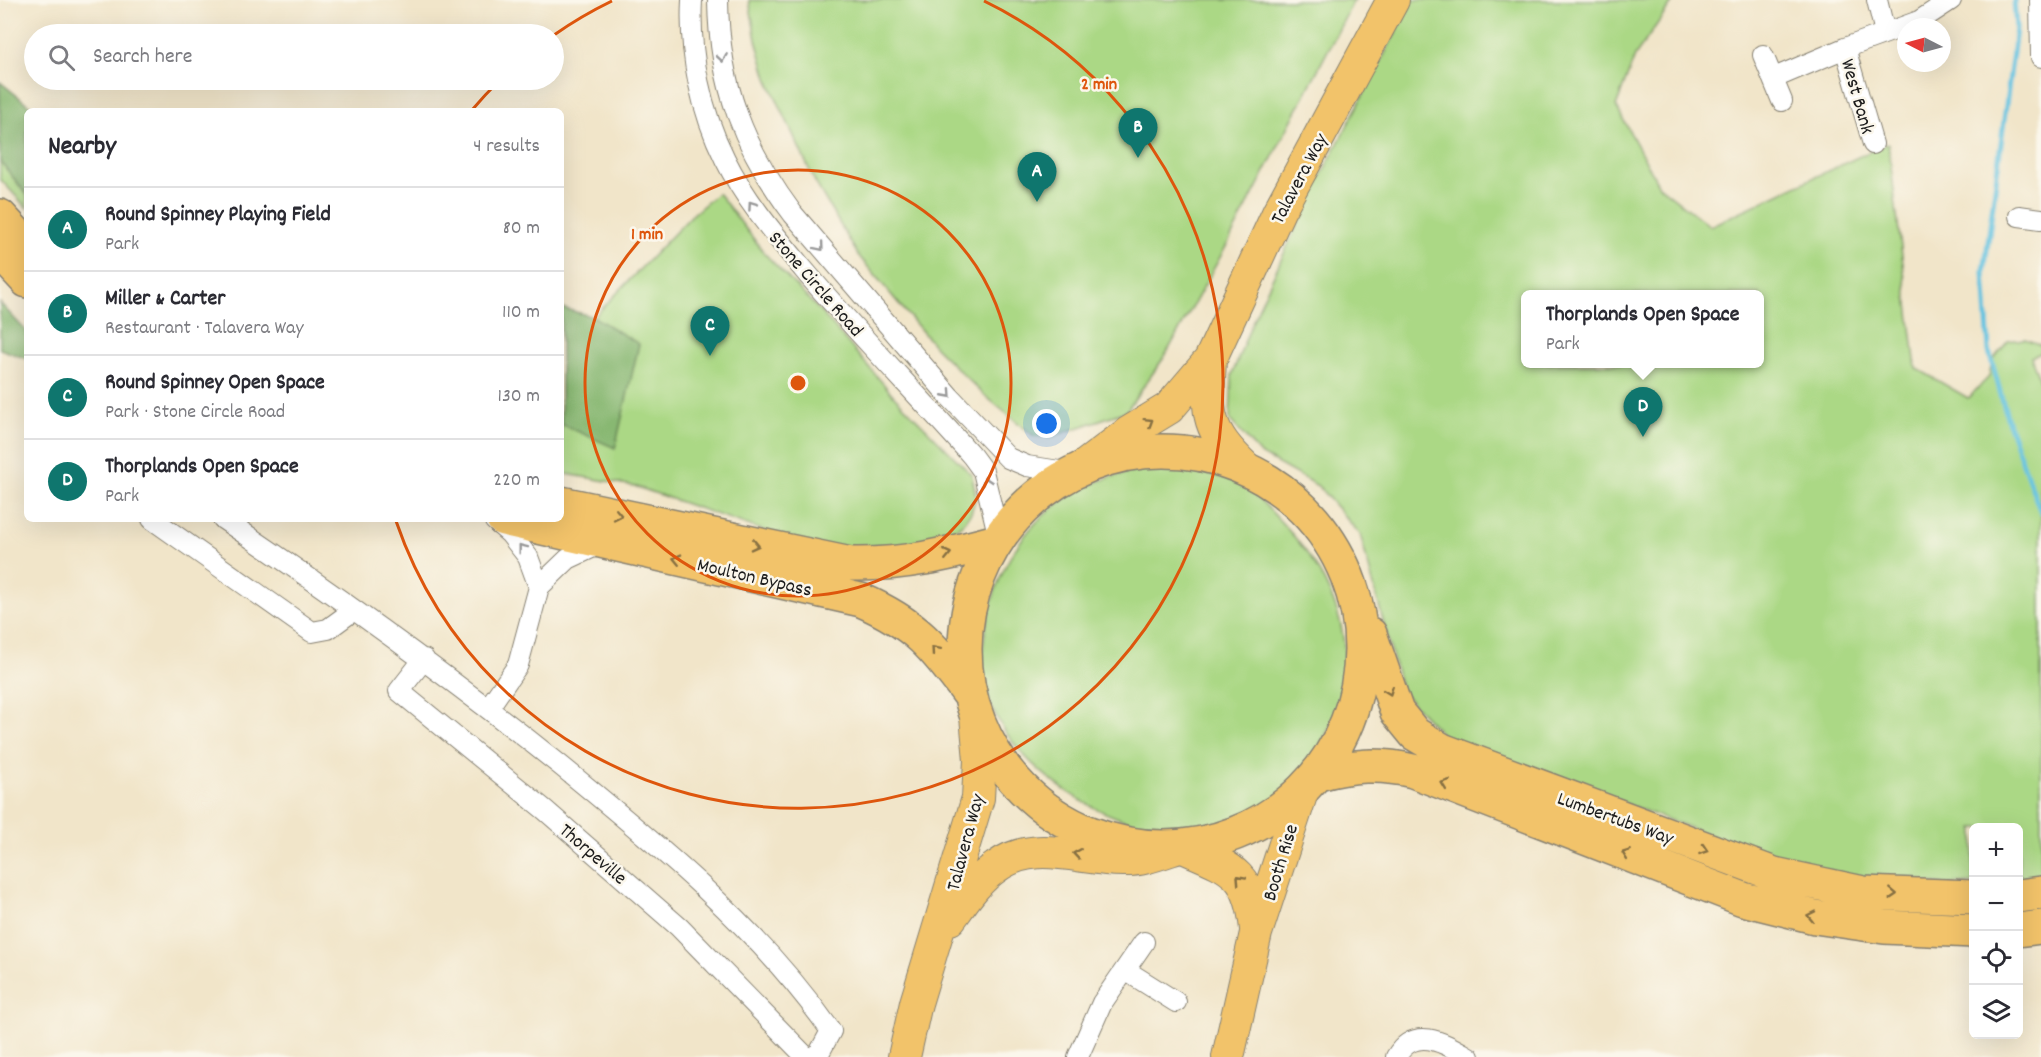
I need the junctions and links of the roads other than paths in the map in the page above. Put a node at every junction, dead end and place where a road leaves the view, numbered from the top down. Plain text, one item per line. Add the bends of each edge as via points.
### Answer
1 (692, 0) edge
2 (718, 0) edge
3 (1393, 0) edge
4 (1877, 0) edge
5 (1951, 0) edge
6 (2040, 0) edge
7 (1885, 33) junction
8 (1845, 48) junction
9 (1763, 55) dead end
10 (2041, 57) edge
11 (1773, 78) junction
12 (1782, 101) dead end
13 (1873, 144) dead end
14 (0, 216) edge
15 (2019, 216) dead end
16 (2041, 219) edge
17 (24, 242) edge
18 (0, 252) edge
19 (24, 278) edge
20 (1210, 360) junction
21 (1246, 468) junction
22 (1078, 470) junction
23 (564, 504) edge
24 (156, 522) edge
25 (227, 522) edge
26 (496, 522) edge
27 (516, 522) edge
28 (998, 540) junction
29 (603, 542) junction
30 (539, 587) junction
31 (1355, 597) junction
32 (354, 610) junction
33 (424, 659) junction
34 (973, 706) junction
35 (489, 707) junction
36 (1310, 783) junction
37 (1180, 848) junction
38 (2041, 893) edge
39 (2023, 895) edge
40 (1969, 897) edge
41 (2041, 927) edge
42 (2023, 929) edge
43 (940, 931) junction
44 (1969, 931) edge
45 (1256, 933) junction
46 (1144, 942) dead end
47 (1125, 970) junction
48 (1176, 1002) dead end
49 (806, 1057) edge
50 (817, 1057) edge
51 (904, 1057) edge
52 (1078, 1057) edge
53 (1228, 1057) edge
54 (1396, 1057) edge
55 (1469, 1057) edge

28 -> 1 street, Stone Circle Road via 985,478 972,456 766,225 729,167 707,117 695,67
2 -> 22 street, Stone Circle Road via 722,56 736,118 770,183 793,214 950,397 1008,458 1027,466
3 - 20 main road, Talavera Way via 1279,211
4 - 7 street
5 - 7 street via 1919,21
6 - 10 street
7 - 8 street
8 - 11 street
8 - 13 street, West Bank
9 - 11 street
11 - 12 street
14 - 17 highway
15 - 16 street
18 - 19 highway
20 - 21 main road, Talavera Way via 1208,398 1214,428 1222,445
22 -> 20 main road, Talavera Way via 1169,408
21 - 22 highway via 1220,458 1165,450 1110,458
21 - 31 highway via 1283,490 1314,520 1339,556
22 - 28 highway via 1031,501
23 -> 28 highway, Moulton Bypass via 850,564 892,564 946,555
24 - 32 street via 312,632 328,629
25 - 32 street
30 -> 26 street via 528,557
27 - 29 highway, Moulton Bypass
28 - 34 highway via 975,590 966,632 966,664
29 - 30 street via 568,559
34 -> 29 highway, Moulton Bypass via 921,633 893,614 861,600
30 - 35 street via 518,665
31 - 36 highway via 1361,633 1361,671 1353,708 1339,743
31 -> 40 highway, Lumbertubs Way via 1397,712 1415,734 1442,750 1774,874 1863,893
32 - 33 street
33 - 35 street
33 - 49 street, Thorpeville via 399,691 545,810 679,927
34 - 37 highway via 1007,772 1054,815 1112,842
34 - 43 main road, Talavera Way via 980,760 978,798
35 - 50 street via 609,805 745,928 831,1031
36 - 37 highway via 1276,813 1247,830
44 -> 36 highway, Lumbertubs Way via 1884,927 1815,917 1743,899 1403,769 1360,765
36 - 45 main road, Booth Rise
37 -> 43 main road, Talavera Way via 1121,860 1049,851 1020,855 997,866 976,884
45 -> 37 main road, Booth Rise via 1248,888 1236,874 1220,863
38 - 39 highway
41 - 42 highway
43 - 51 main road, Talavera Way via 916,1003
45 - 53 main road, Booth Rise
46 - 47 street
47 - 48 street
47 - 52 street via 1102,1003
54 - 55 street via 1405,1046 1430,1039 1445,1042

